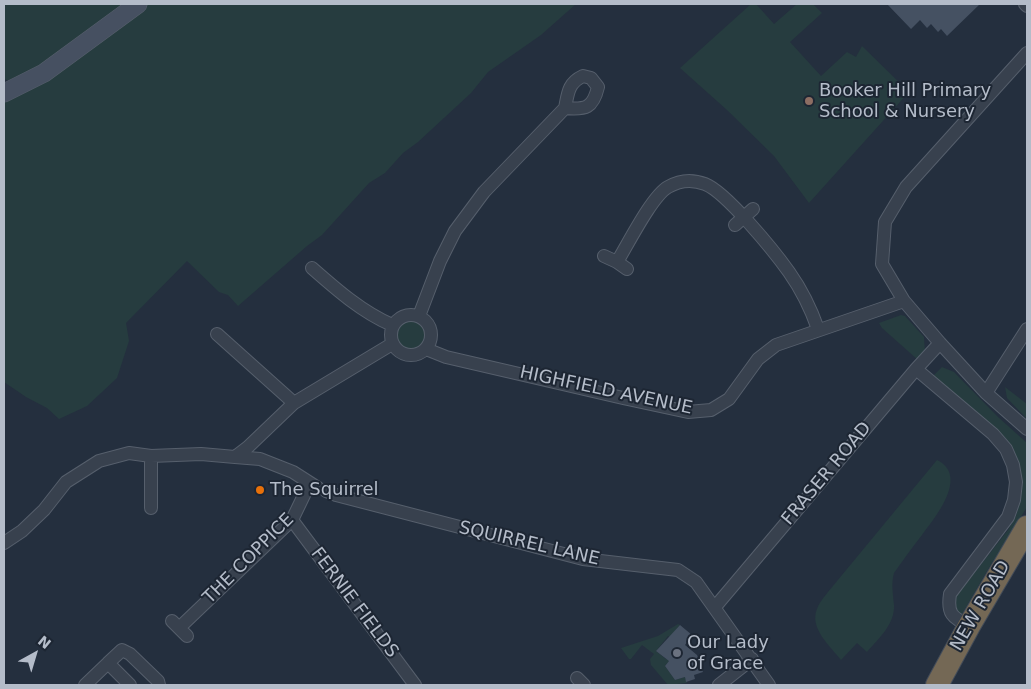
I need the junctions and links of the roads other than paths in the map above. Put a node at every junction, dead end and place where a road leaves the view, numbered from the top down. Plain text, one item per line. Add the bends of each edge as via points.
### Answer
1 (138, 4) edge
2 (1027, 53) edge
3 (4, 93) edge
4 (565, 108) dead end
5 (604, 256) dead end
6 (312, 268) dead end
7 (904, 301) junction
8 (419, 316) junction
9 (392, 326) junction
10 (818, 329) junction
11 (1027, 329) edge
12 (217, 334) dead end
13 (940, 343) junction
14 (392, 344) junction
15 (426, 349) junction
16 (916, 369) junction
17 (986, 393) junction
18 (294, 403) junction
19 (1027, 430) edge
20 (151, 456) junction
21 (235, 457) junction
22 (317, 487) junction
23 (151, 508) dead end
24 (292, 520) junction
25 (1027, 527) edge
26 (4, 543) edge
27 (715, 607) junction
28 (969, 626) junction
29 (180, 628) dead end
30 (752, 659) junction
31 (108, 663) junction
32 (85, 685) edge
33 (130, 685) edge
34 (159, 685) edge
35 (415, 685) edge
36 (719, 685) edge
37 (769, 685) edge
38 (937, 685) edge

1 - 3 street via 44,73
2 - 7 street via 906,187 885,222 882,264
4 - 8 street via 484,192 455,231
5 - 10 street via 622,266 656,198 666,188 692,180 706,184 744,217 789,272
6 - 9 street via 341,294
7 - 10 street, HIGHFIELD AVENUE
7 - 13 street
8 - 9 street via 404,316
8 - 15 street via 430,327 430,343
9 - 14 street
10 - 15 street, HIGHFIELD AVENUE via 776,345 758,359 729,399 712,410 688,412 446,357
11 - 17 street
12 - 18 street
13 - 16 street, FRASER ROAD
13 - 17 street
14 - 15 street via 398,352 408,356 418,355
14 - 18 street
16 - 27 street, FRASER ROAD
16 - 28 street via 993,434 1006,449 1013,465 1016,482 1008,517 950,594 948,606 952,616
17 - 19 street
18 - 21 street
20 - 21 street, SQUIRREL LANE via 201,454
20 - 23 street
20 - 26 street, SQUIRREL LANE via 130,453 98,462 66,482 44,510
21 - 22 street, SQUIRREL LANE via 260,458
22 - 24 street, THE COPPICE via 306,490
22 - 27 street, SQUIRREL LANE via 336,495 583,559 678,570 696,582
24 - 29 street, THE COPPICE
24 - 35 street, FERNIE FIELDS
25 - 28 highway, NEW ROAD
27 - 30 street, SQUIRREL LANE
28 - 38 highway, NEW ROAD
30 - 36 street
30 - 37 street, SQUIRREL LANE
31 - 32 street
31 - 33 street
31 - 34 street via 122,650 137,660

